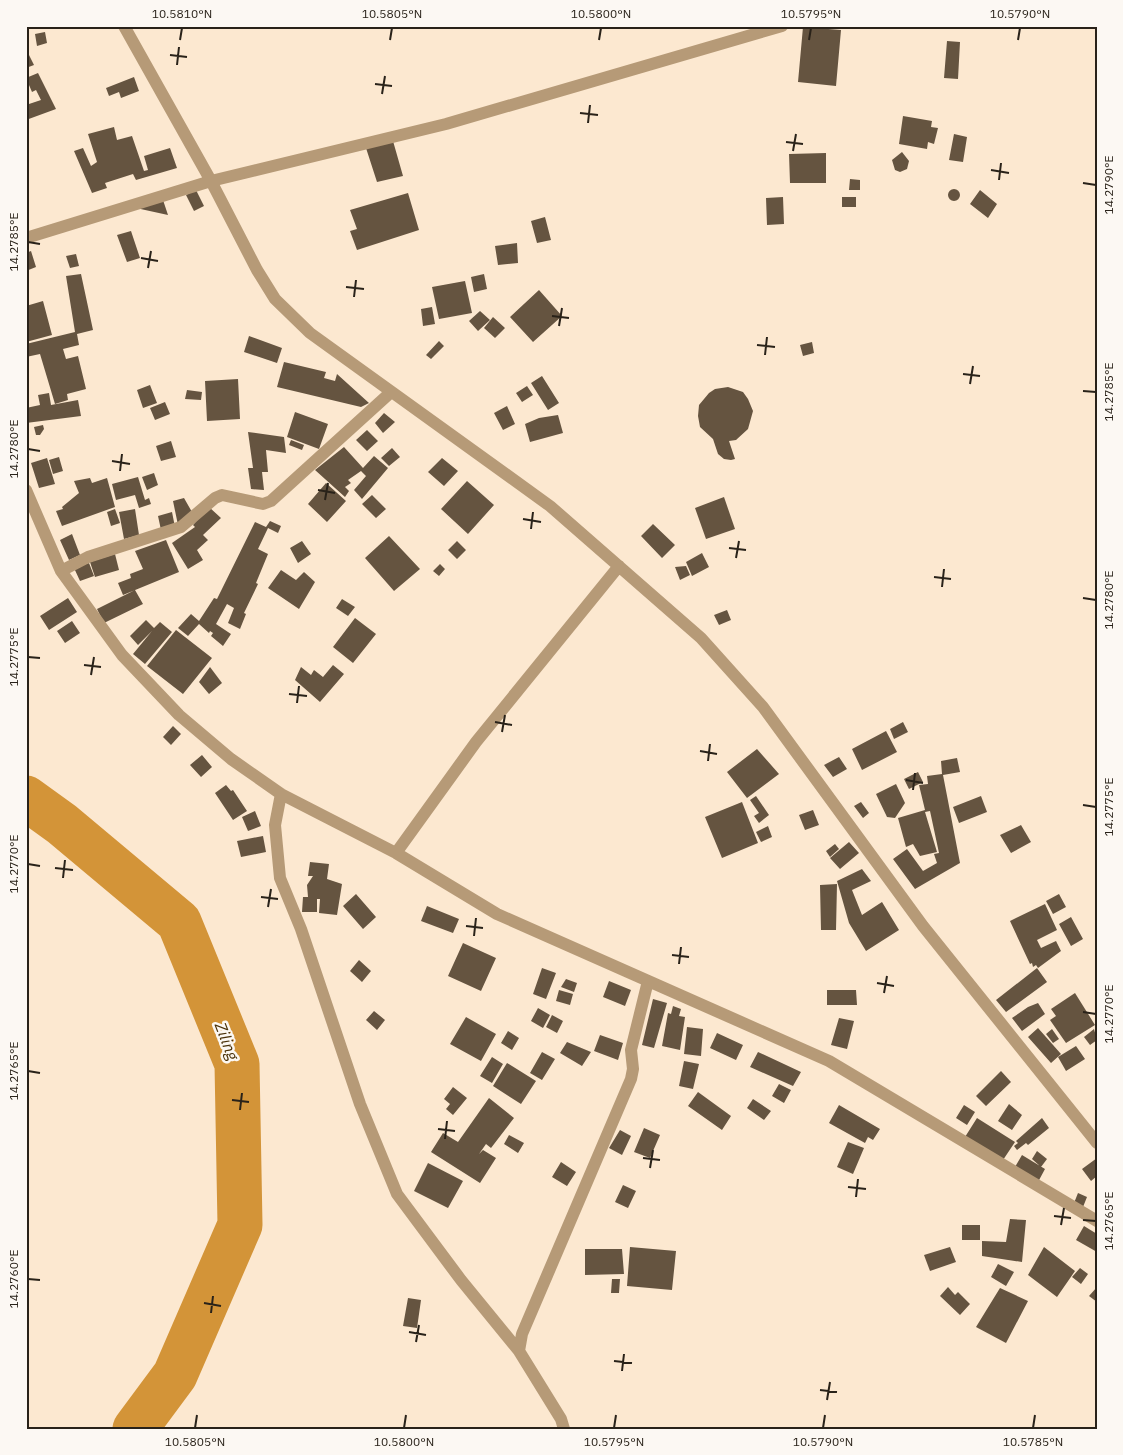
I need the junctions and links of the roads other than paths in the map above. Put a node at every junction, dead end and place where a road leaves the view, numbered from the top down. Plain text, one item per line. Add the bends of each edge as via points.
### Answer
1 (124, 26) edge
2 (782, 26) edge
3 (211, 180) junction
4 (26, 238) edge
5 (390, 393) junction
6 (26, 490) edge
7 (619, 566) junction
8 (61, 571) junction
9 (281, 794) junction
10 (396, 853) junction
11 (648, 981) junction
12 (1097, 1143) edge
13 (1097, 1221) edge
14 (519, 1351) junction
15 (564, 1429) edge

1 - 3 street
2 - 3 street via 446,124
3 - 4 street
3 - 5 street via 275,299 310,333
5 - 7 street via 550,506
5 - 8 street via 272,501 263,504 222,495 214,498 182,528 88,557
6 - 8 street
7 - 10 street via 476,742
7 - 12 street via 701,638 763,707 923,926
8 - 9 street via 122,655 180,715 232,759
9 - 10 street
9 - 14 street via 276,825 280,878 360,1104 397,1194
10 - 11 street via 498,914
11 - 13 street via 829,1061
11 - 14 street via 631,1050 631,1080 522,1334
14 - 15 street

